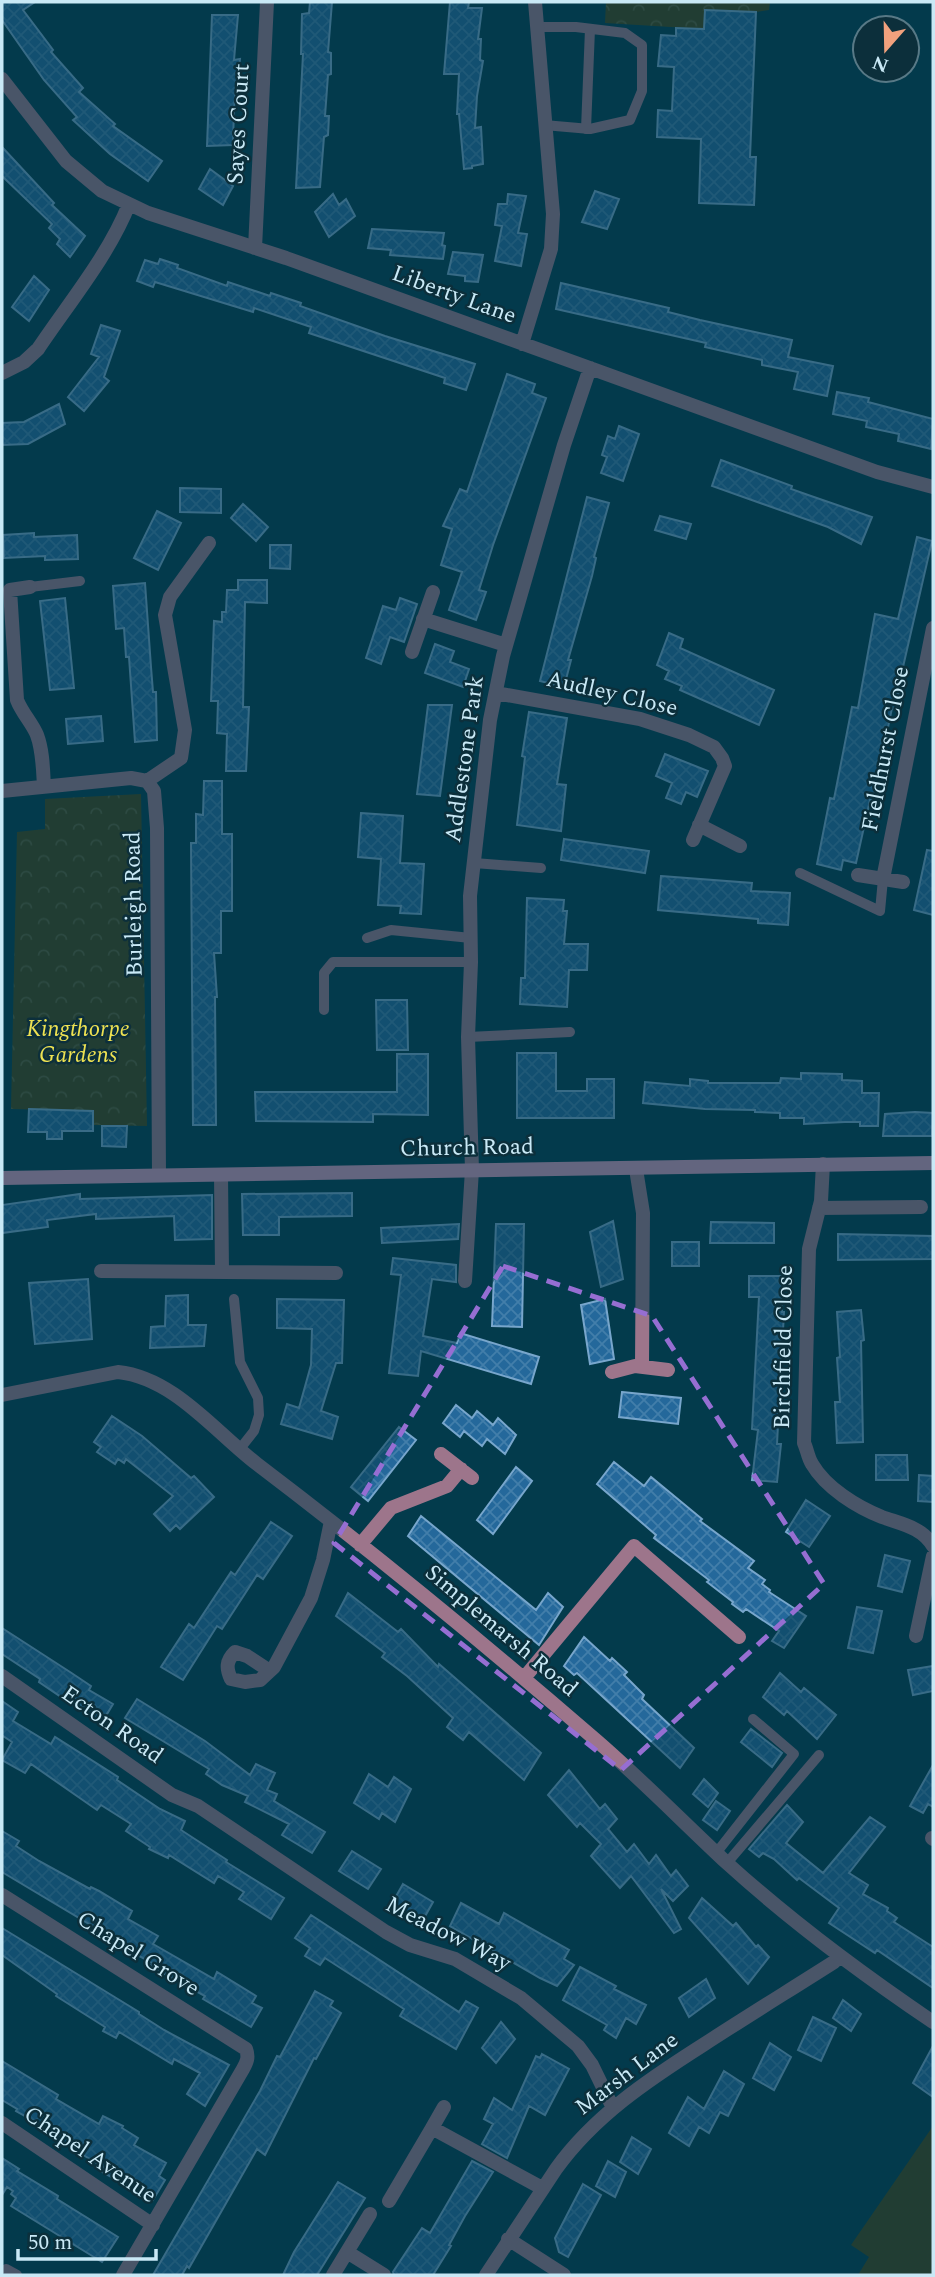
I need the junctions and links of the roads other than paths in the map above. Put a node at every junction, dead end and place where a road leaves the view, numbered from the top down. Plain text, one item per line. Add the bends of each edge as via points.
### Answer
1 (267, 2) edge
2 (535, 2) edge
3 (537, 27) junction
4 (590, 29) junction
5 (2, 79) edge
6 (544, 125) junction
7 (586, 128) junction
8 (128, 204) junction
9 (255, 248) junction
10 (522, 344) junction
11 (590, 368) junction
12 (2, 373) edge
13 (933, 488) edge
14 (209, 543) dead end
15 (80, 581) dead end
16 (30, 587) joint
17 (6, 590) edge
18 (433, 592) dead end
19 (424, 619) junction
20 (933, 628) edge
21 (506, 645) junction
22 (412, 652) dead end
23 (929, 671) edge
24 (496, 693) junction
25 (147, 780) junction
26 (44, 787) junction
27 (2, 791) edge
28 (699, 825) junction
29 (693, 840) dead end
30 (740, 846) dead end
31 (474, 863) junction
32 (541, 868) dead end
33 (800, 873) dead end
34 (858, 875) dead end
35 (883, 879) junction
36 (903, 882) dead end
37 (367, 938) dead end
38 (471, 938) junction
39 (471, 962) junction
40 (324, 1010) dead end
41 (570, 1032) dead end
42 (468, 1037) junction
43 (933, 1163) edge
44 (822, 1164) junction
45 (636, 1169) junction
46 (472, 1170) junction
47 (159, 1175) junction
48 (221, 1175) junction
49 (2, 1178) edge
50 (921, 1207) dead end
51 (819, 1208) junction
52 (101, 1271) dead end
53 (222, 1271) junction
54 (336, 1273) dead end
55 (465, 1282) dead end
56 (234, 1299) dead end
57 (642, 1367) junction
58 (668, 1370) dead end
59 (612, 1372) dead end
60 (2, 1395) edge
61 (239, 1450) junction
62 (442, 1454) dead end
63 (331, 1521) junction
64 (360, 1545) junction
65 (933, 1546) edge
66 (933, 1556) edge
67 (916, 1636) dead end
68 (739, 1637) dead end
69 (270, 1671) dead end
70 (2, 1676) edge
71 (524, 1678) junction
72 (753, 1719) dead end
73 (818, 1755) dead end
74 (198, 1806) joint
75 (722, 1858) junction
76 (2, 1895) edge
77 (839, 1955) junction
78 (933, 2022) edge
79 (444, 2107) dead end
80 (614, 2108) junction
81 (2, 2123) edge
82 (432, 2128) junction
83 (542, 2188) junction
84 (389, 2201) dead end
85 (370, 2214) dead end
86 (153, 2225) junction
87 (509, 2239) junction
88 (347, 2252) junction
89 (6, 2269) dead end
90 (17, 2275) edge
91 (123, 2275) edge
92 (333, 2275) edge
93 (384, 2275) edge
94 (486, 2275) edge
95 (564, 2275) edge

1 - 9 street, Sayes Court
2 - 3 street
3 - 4 lane
3 - 6 street
4 - 7 lane
4 - 7 lane via 625,33 642,45 642,91 630,120
5 - 8 street, Liberty Lane via 66,161 102,191
6 - 7 lane
6 - 10 street via 553,214 551,248
8 - 9 street, Liberty Lane
8 - 12 street via 104,250 37,349
9 - 10 street, Liberty Lane
10 - 11 street, Liberty Lane
11 - 13 street, Liberty Lane
11 - 21 street, Addlestone Park
14 - 25 street via 170,597 165,615 186,730 181,758
15 - 16 lane
16 - 17 street
17 - 26 street via 17,700 41,747
18 - 19 street
19 - 21 street
19 - 22 street
20 - 23 street, Fieldhurst Close
21 - 24 street, Addlestone Park
23 - 35 street, Fieldhurst Close
24 - 28 street, Audley Close via 640,719 714,747 724,766
24 - 31 street, Addlestone Park
25 - 26 street
25 - 47 street, Burleigh Road via 154,791 157,828
26 - 27 street
28 - 29 street, Audley Close
28 - 30 street
31 - 32 lane
31 - 38 street, Addlestone Park
33 - 35 lane via 880,911
34 - 35 street
35 - 36 street
37 - 38 lane via 391,930
38 - 39 street, Addlestone Park
39 - 40 lane via 333,962 324,973
39 - 42 street, Addlestone Park
41 - 42 lane
42 - 46 street, Addlestone Park
43 - 44 main road, Church Road
44 - 45 main road, Church Road
44 - 51 street, Birchfield Close
45 - 46 main road, Church Road
45 - 57 street via 643,1213
46 - 48 main road, Church Road
46 - 55 street, Addlestone Park
47 - 48 main road, Church Road
47 - 49 main road, Church Road
48 - 53 street
50 - 51 street
51 - 65 street, Birchfield Close via 809,1249 804,1443 812,1464 829,1485 879,1516 911,1526
52 - 53 street
53 - 54 street
56 - 61 lane via 240,1362 258,1398 259,1415
57 - 58 street
57 - 59 street
60 - 61 street, Simplemarsh Road via 100,1374 134,1374 180,1398
61 - 63 street, Simplemarsh Road
62 - 64 street via 467,1473 391,1508
63 - 64 street, Simplemarsh Road
63 - 69 street via 311,1598
64 - 71 street, Simplemarsh Road
66 - 67 street
68 - 71 street via 634,1546
70 - 74 street, Ecton Road via 172,1795
71 - 75 street, Simplemarsh Road
72 - 75 lane via 794,1755
73 - 75 lane
74 - 80 street, Meadow Way via 386,1932 455,1959 522,1998 578,2046
75 - 77 street, Simplemarsh Road
76 - 86 street, Chapel Grove via 246,2049 243,2068
77 - 78 street, Simplemarsh Road
77 - 80 street, Marsh Lane
79 - 82 street
80 - 83 street, Marsh Lane via 582,2137
81 - 86 street, Chapel Avenue
82 - 83 street
82 - 84 street
83 - 87 street, Marsh Lane
85 - 88 street
86 - 91 street
87 - 94 street, Marsh Lane
87 - 95 street
88 - 92 street
88 - 93 street
89 - 90 lane

